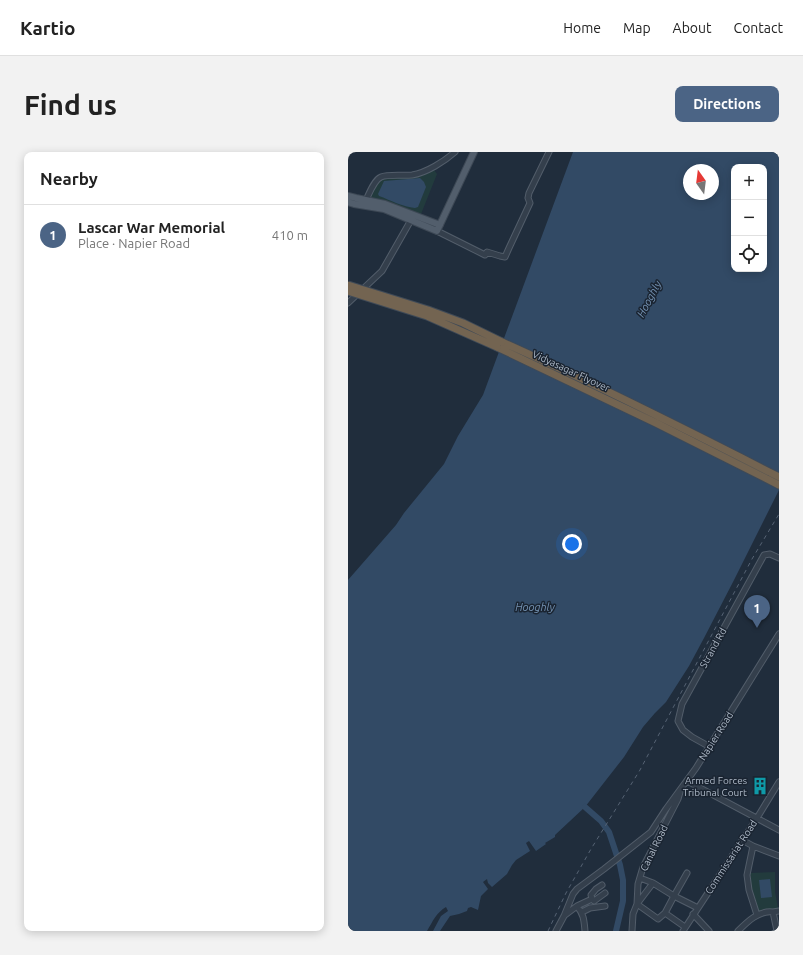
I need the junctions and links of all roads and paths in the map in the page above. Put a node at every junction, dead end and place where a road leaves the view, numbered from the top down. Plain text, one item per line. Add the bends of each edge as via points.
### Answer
1 (455, 152) edge
2 (470, 152) edge
3 (474, 152) edge
4 (549, 152) edge
5 (348, 196) edge
6 (366, 200) junction
7 (348, 202) edge
8 (411, 220) junction
9 (437, 227) junction
10 (348, 285) edge
11 (348, 291) edge
12 (348, 303) edge
13 (779, 476) edge
14 (779, 485) edge
15 (779, 558) edge
16 (779, 634) edge
17 (710, 747) junction
18 (686, 781) junction
19 (779, 782) edge
20 (680, 790) junction
21 (757, 818) junction
22 (779, 830) edge
23 (742, 840) junction
24 (753, 846) junction
25 (779, 856) edge
26 (686, 873) dead end
27 (640, 878) junction
28 (653, 883) junction
29 (602, 885) dead end
30 (605, 893) dead end
31 (674, 896) junction
32 (592, 898) junction
33 (637, 904) junction
34 (577, 906) junction
35 (605, 906) dead end
36 (698, 908) junction
37 (779, 911) edge
38 (582, 912) junction
39 (773, 912) junction
40 (665, 913) junction
41 (693, 914) junction
42 (564, 916) junction
43 (757, 916) junction
44 (684, 930) edge
45 (556, 931) edge
46 (585, 931) edge
47 (632, 931) edge
48 (710, 931) edge
49 (738, 931) edge
50 (777, 931) edge

1 - 6 street via 432,168 412,175 382,177 376,180
2 - 9 main road
3 - 9 main road
4 - 9 street via 529,193 530,202 505,257 487,252 485,255
5 - 6 main road
6 - 9 main road via 385,204
7 - 8 main road via 384,209
8 - 9 main road
8 - 12 street via 382,270
10 - 13 highway, Vidyasagar Flyover, bridge via 463,323 571,373
11 - 14 highway, Vidyasagar Flyover, bridge via 453,327 656,423
15 - 17 street, Strand Rd via 770,554 764,555 682,704 678,721 683,730
16 - 17 street, Napier Road
17 - 18 street, Napier Road
18 - 20 street, Napier Road
18 - 21 street
19 - 21 street, Commissariat Road
20 - 27 street, Canal Road
20 - 42 street, Napier Road via 651,832 578,889
21 - 22 street
21 - 23 street, Commissariat Road
23 - 24 street
23 - 36 street, Commissariat Road
24 - 25 street
24 - 43 street via 748,875 749,890
26 - 31 street
27 - 28 street
27 - 33 street, Canal Road
28 - 31 street
28 - 33 street
29 - 32 street via 591,895
30 - 32 street via 594,900
31 - 36 street
31 - 40 street
32 - 34 street
33 - 40 street via 658,919
33 - 47 street, Canal Road via 633,914
34 - 38 street
34 - 42 street
35 - 38 street
36 - 41 street, Commissariat Road
37 - 39 street
38 - 46 street
39 - 43 street via 768,911
39 - 50 street
40 - 44 street
41 - 44 street, Commissariat Road
41 - 48 street
42 - 45 street, Napier Road
43 - 49 street

